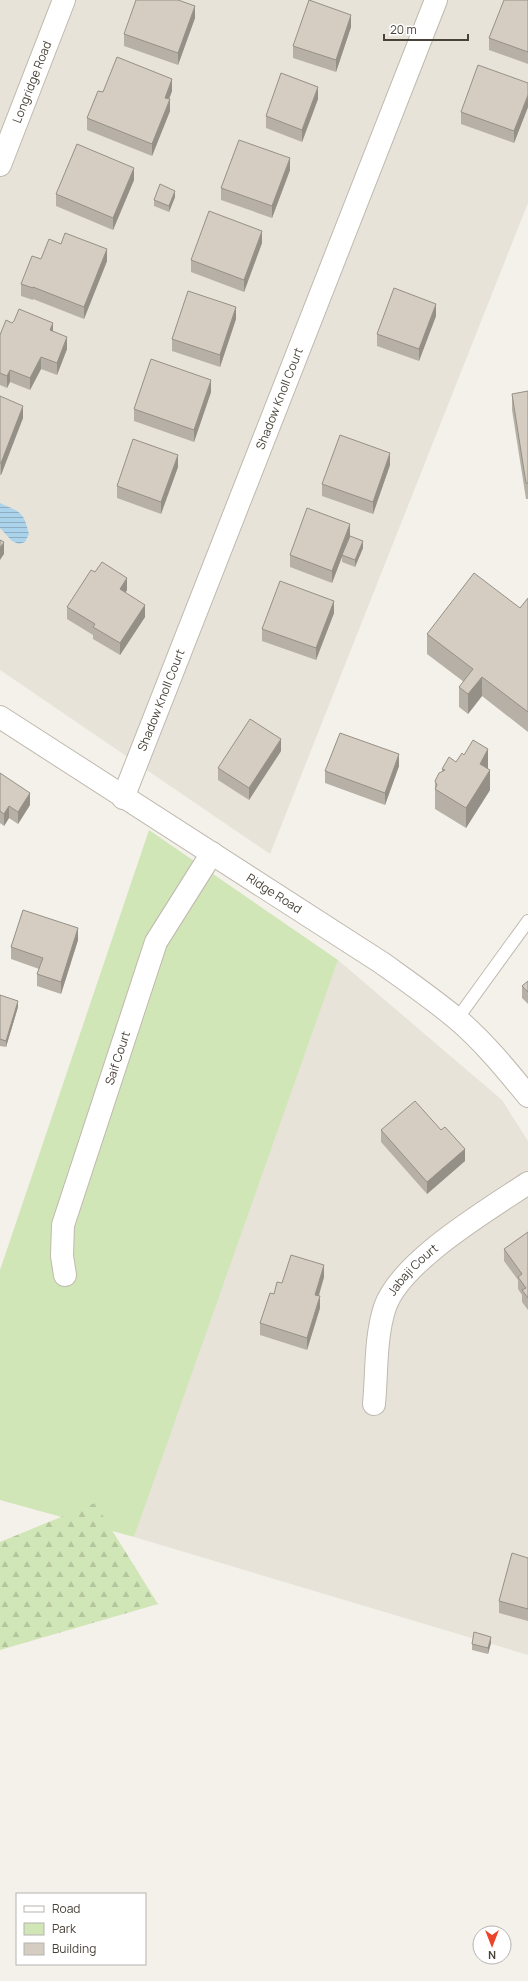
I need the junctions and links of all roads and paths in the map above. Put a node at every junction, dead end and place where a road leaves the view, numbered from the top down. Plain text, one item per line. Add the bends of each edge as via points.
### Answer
1 (64, 0) edge
2 (436, 0) edge
3 (0, 165) edge
4 (0, 717) edge
5 (123, 798) junction
6 (212, 853) junction
7 (528, 921) edge
8 (457, 1019) junction
9 (528, 1096) edge
10 (528, 1183) edge
11 (65, 1276) dead end
12 (374, 1404) dead end

1 - 3 street, Longridge Road
2 - 5 street, Shadow Knoll Court
4 - 5 street, Ridge Road
5 - 6 street, Ridge Road
6 - 8 street, Ridge Road via 382,963
6 - 11 street, Saif Court via 156,942 63,1225 62,1256
7 - 8 lane
8 - 9 street, Ridge Road via 503,1065
10 - 12 street, Jabaji Court via 441,1243 404,1276 385,1307 379,1339

